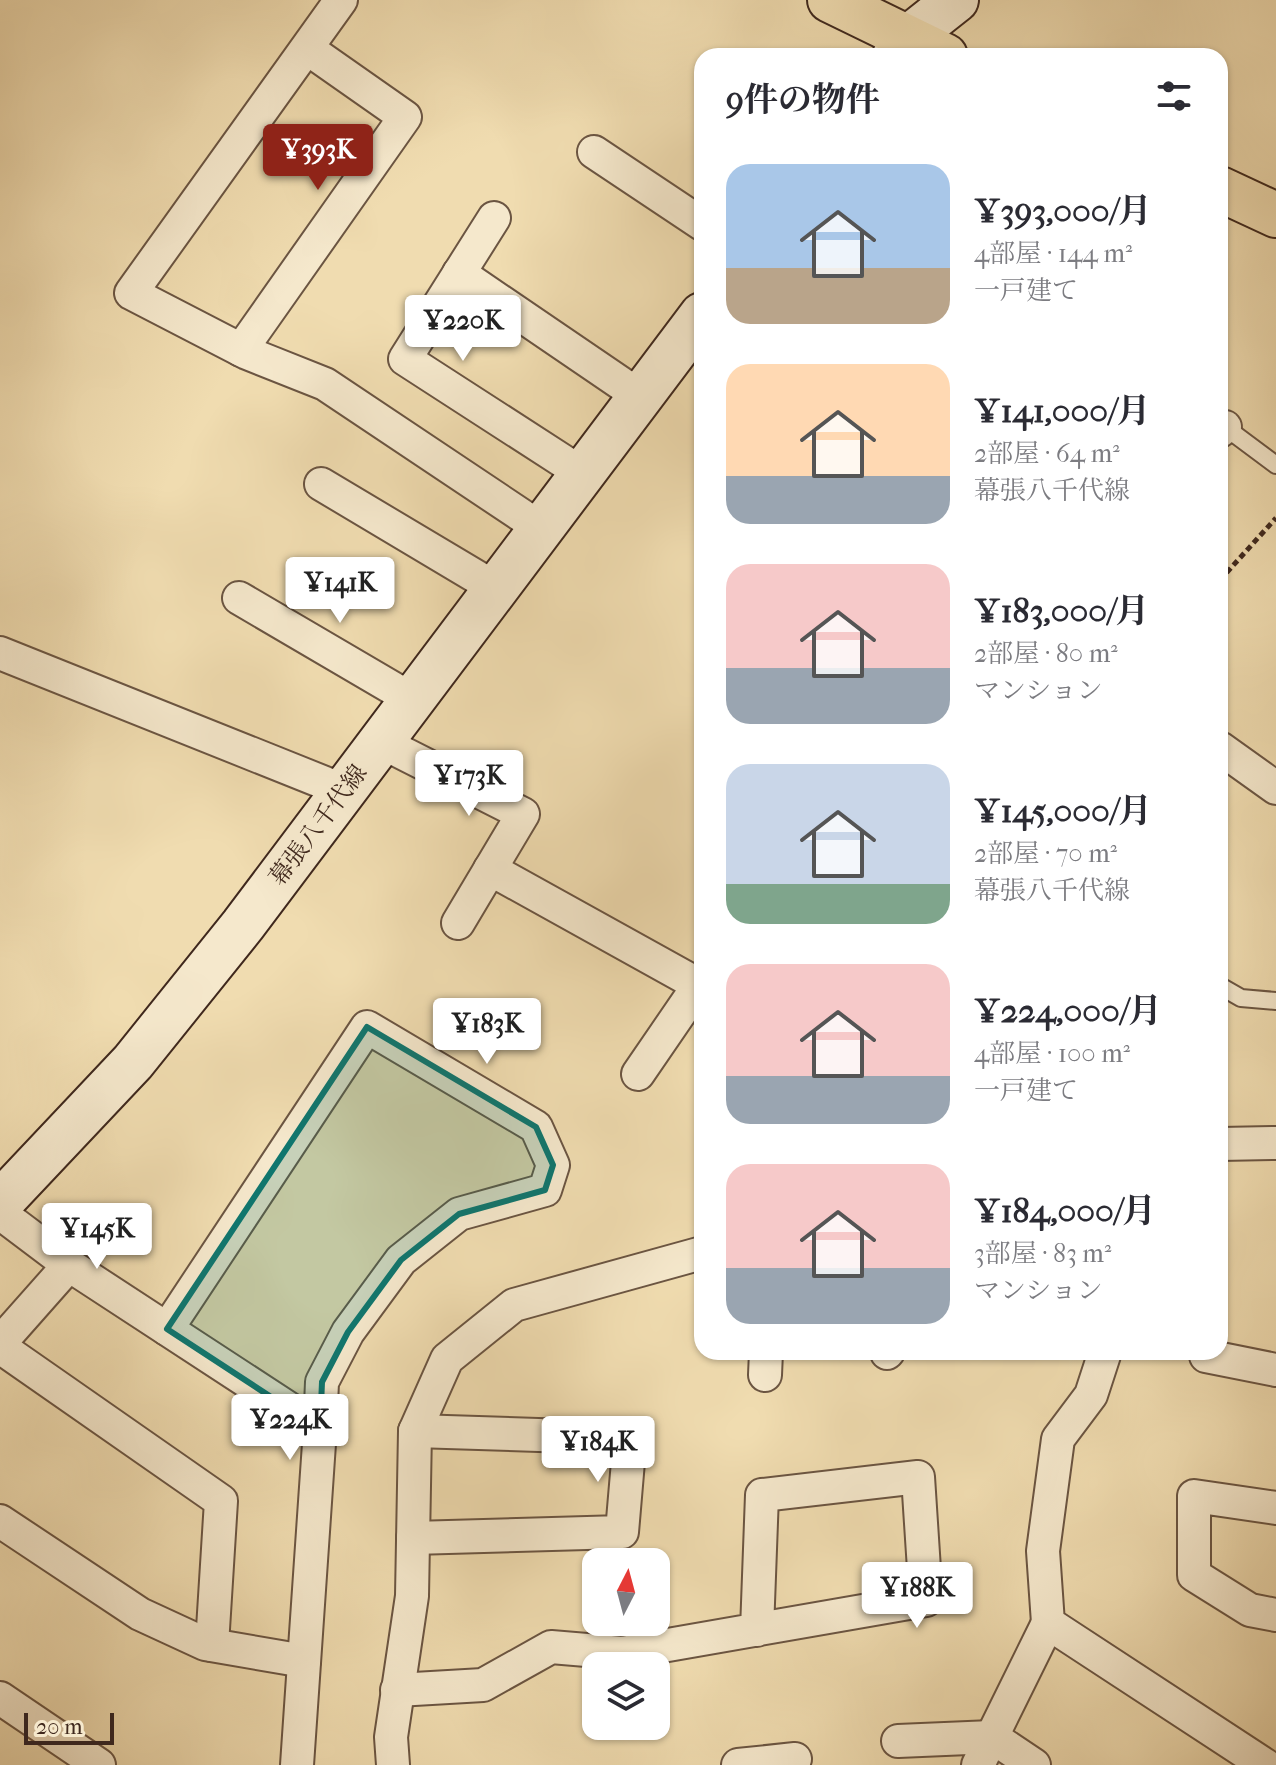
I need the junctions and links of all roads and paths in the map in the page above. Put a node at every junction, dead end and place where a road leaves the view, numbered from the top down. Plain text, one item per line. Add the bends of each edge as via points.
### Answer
1 (341, 0) edge
2 (830, 0) edge
3 (956, 0) edge
4 (913, 48) edge
5 (918, 48) edge
6 (308, 49) junction
7 (594, 152) dead end
8 (1228, 193) edge
9 (1276, 215) edge
10 (494, 218) dead end
11 (694, 219) edge
12 (459, 273) junction
13 (694, 326) edge
14 (241, 350) junction
15 (641, 397) junction
16 (1228, 433) edge
17 (1276, 465) edge
18 (583, 474) junction
19 (321, 484) dead end
20 (1276, 518) edge
21 (542, 529) junction
22 (1228, 571) edge
23 (497, 589) junction
24 (239, 598) dead end
25 (0, 653) edge
26 (413, 700) junction
27 (381, 742) junction
28 (1228, 754) edge
29 (1276, 788) edge
30 (345, 791) junction
31 (490, 869) junction
32 (458, 923) dead end
33 (694, 982) edge
34 (1228, 991) edge
35 (694, 992) edge
36 (1276, 1001) edge
37 (638, 1074) dead end
38 (1276, 1143) edge
39 (1228, 1144) edge
40 (0, 1203) edge
41 (0, 1213) edge
42 (694, 1255) edge
43 (69, 1265) junction
44 (167, 1329) junction
45 (0, 1345) edge
46 (1102, 1360) edge
47 (1226, 1360) edge
48 (1276, 1370) edge
49 (320, 1429) junction
50 (415, 1431) junction
51 (1276, 1508) edge
52 (0, 1521) edge
53 (413, 1538) junction
54 (1276, 1615) edge
55 (1048, 1623) junction
56 (757, 1630) junction
57 (212, 1645) junction
58 (304, 1661) junction
59 (397, 1690) junction
60 (0, 1698) edge
61 (898, 1741) dead end
62 (985, 1751) edge
63 (795, 1759) dead end
64 (99, 1765) edge
65 (297, 1765) edge
66 (393, 1765) edge
67 (738, 1765) edge
68 (1034, 1765) edge
69 (1265, 1765) edge

1 - 6 street
2 - 4 highway
3 - 5 main road
6 - 14 street via 405,117
6 - 14 street via 131,293
7 - 11 street
8 - 9 highway
10 - 12 street
12 - 15 street
12 - 18 street via 405,359
13 - 15 main road, 幕張八千代線
14 - 21 street via 325,384
15 - 18 main road, 幕張八千代線
16 - 17 lane
18 - 21 main road, 幕張八千代線
19 - 23 street
20 - 22 path
21 - 23 main road, 幕張八千代線
23 - 26 main road, 幕張八千代線
24 - 26 street
25 - 30 street
26 - 27 main road, 幕張八千代線
27 - 30 main road, 幕張八千代線
27 - 31 street via 523,814
28 - 29 street
30 - 40 main road, 幕張八千代線 via 133,1062
31 - 32 street
31 - 33 street
34 - 36 lane via 1241,998
35 - 37 street
38 - 39 street
41 - 43 street
42 - 50 street via 514,1305 447,1359
43 - 44 street
43 - 45 street
44 - 49 street
44 - 49 street via 367,1027 536,1127 553,1165 545,1190 459,1214 401,1260 348,1332 322,1382
45 - 57 street via 221,1501
46 - 55 street via 1091,1395 1058,1439 1043,1551
47 - 48 street
49 - 58 street
50 - 53 street
50 - 53 street via 630,1438 622,1532
51 - 54 street via 1194,1496 1194,1575 1250,1610
52 - 57 street via 140,1614
53 - 59 street via 412,1596
55 - 62 street
55 - 69 street
56 - 56 street via 926,1600 918,1477 762,1495
56 - 59 street via 622,1653 551,1647 483,1685
57 - 58 street
58 - 65 street
59 - 66 street
60 - 64 street
61 - 62 street
62 - 68 street
63 - 67 street

